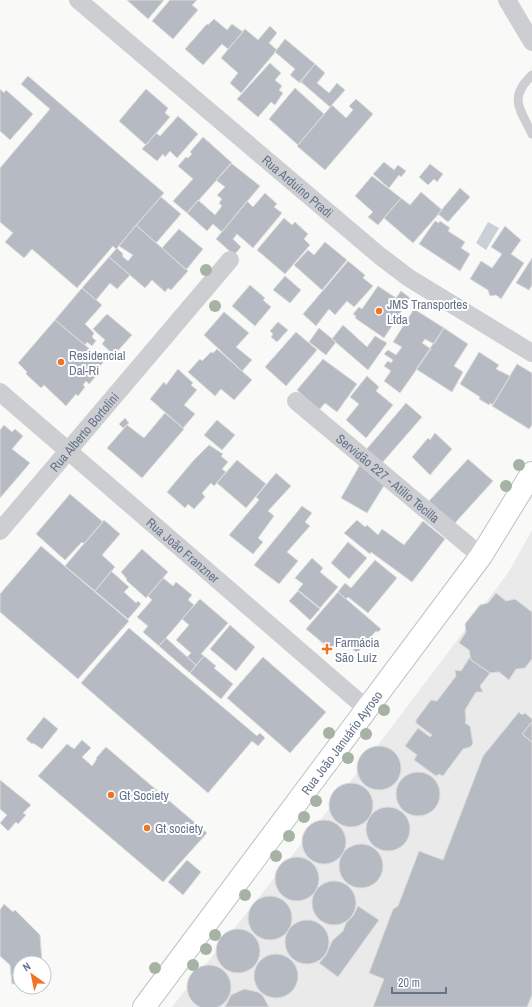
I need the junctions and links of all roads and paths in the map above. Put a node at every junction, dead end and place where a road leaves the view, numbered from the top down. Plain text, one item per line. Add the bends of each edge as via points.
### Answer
1 (78, 0) edge
2 (507, 1) edge
3 (532, 42) edge
4 (532, 75) edge
5 (532, 134) edge
6 (230, 260) dead end
7 (532, 353) edge
8 (0, 392) edge
9 (296, 401) dead end
10 (68, 451) junction
11 (532, 472) edge
12 (0, 531) edge
13 (481, 556) junction
14 (367, 709) junction
15 (144, 1007) edge

1 - 7 street, Rua Arduino Pradi via 380,256 409,278
2 - 3 street
4 - 5 lane via 517,96 519,108
6 - 10 street, Rua Alberto Bortolini
8 - 10 street, Rua João Franzner
9 - 13 street, Servidão 227 - Atilio Tecilla
10 - 12 street, Rua Alberto Bortolini
10 - 14 street, Rua João Franzner
11 - 13 main road, Rua João Januário Ayroso
13 - 14 main road, Rua João Januário Ayroso
14 - 15 main road, Rua João Januário Ayroso

